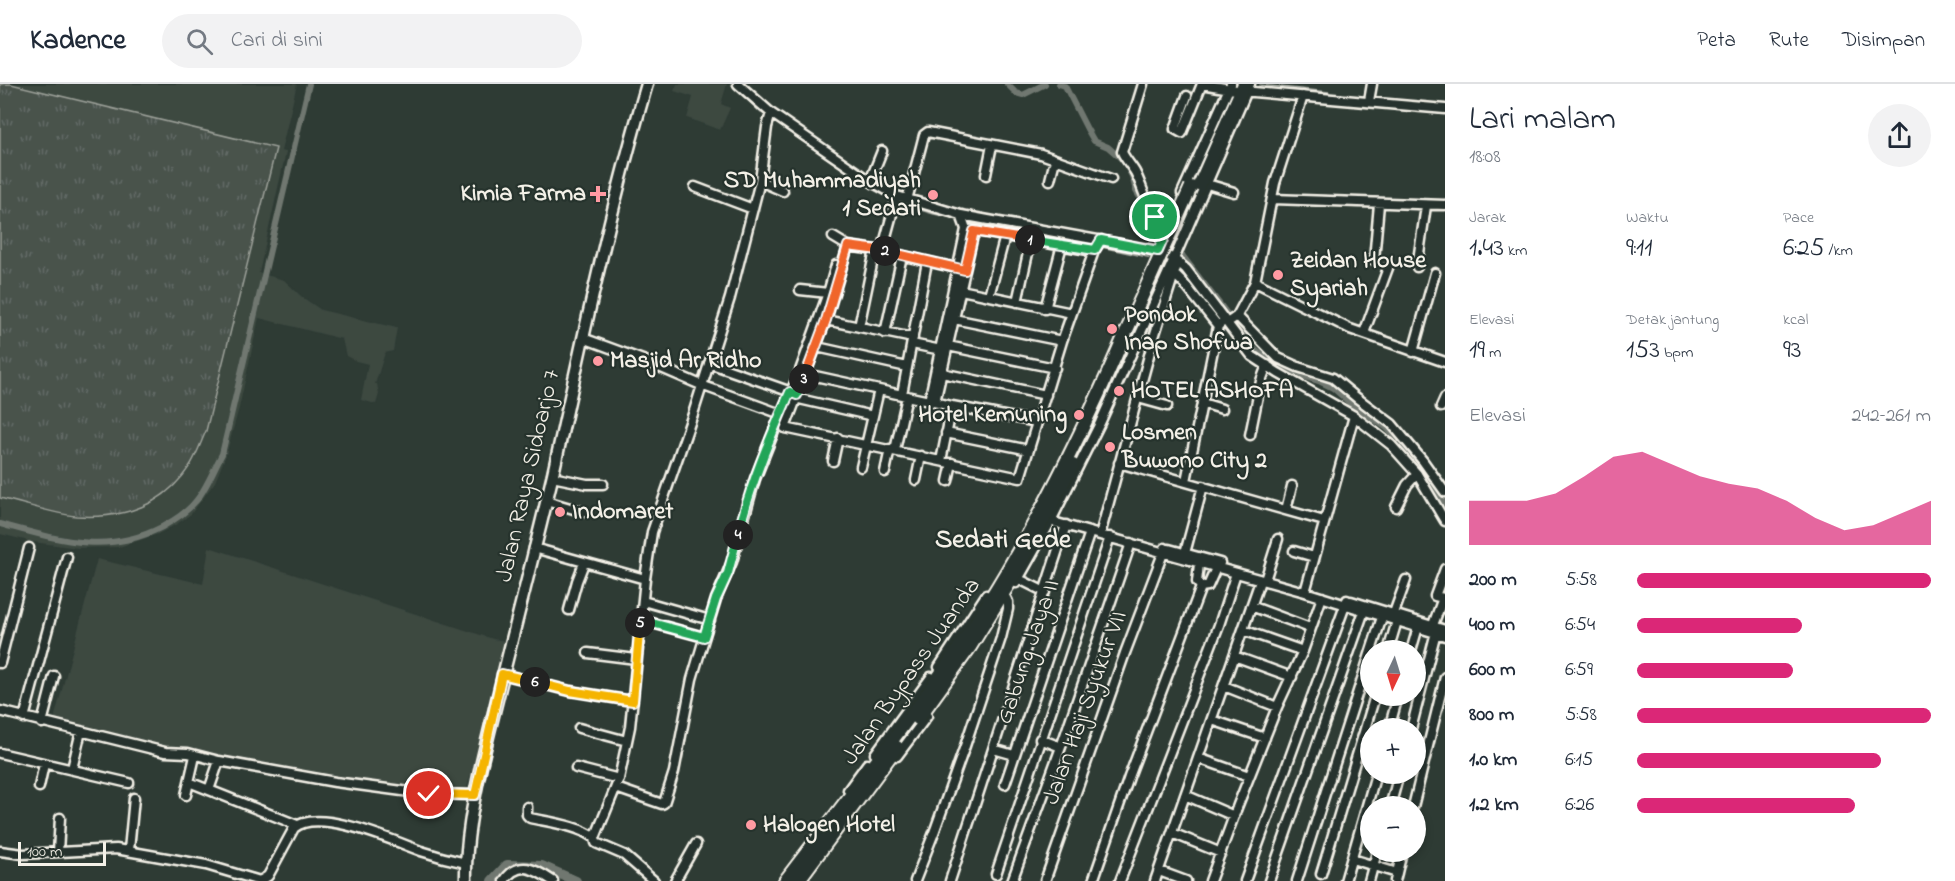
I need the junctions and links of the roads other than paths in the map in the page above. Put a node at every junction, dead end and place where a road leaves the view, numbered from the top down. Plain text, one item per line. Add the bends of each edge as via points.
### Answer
1 (647, 84) edge
2 (738, 84) edge
3 (1143, 84) edge
4 (1202, 84) edge
5 (1372, 84) edge
6 (1239, 88) edge
7 (1187, 96) dead end
8 (1303, 96) junction
9 (1369, 101) junction
10 (1445, 109) edge
11 (771, 113) junction
12 (992, 145) junction
13 (882, 151) dead end
14 (1055, 160) junction
15 (986, 175) dead end
16 (1112, 178) dead end
17 (1050, 180) dead end
18 (760, 181) junction
19 (870, 181) junction
20 (695, 187) dead end
21 (1198, 187) junction
22 (783, 191) dead end
23 (1234, 192) dead end
24 (897, 196) junction
25 (1273, 199) junction
26 (907, 200) junction
27 (1379, 204) junction
28 (1426, 206) junction
29 (1445, 206) edge
30 (753, 209) junction
31 (965, 224) junction
32 (1168, 228) junction
33 (1005, 236) junction
34 (833, 237) dead end
35 (1031, 240) junction
36 (1062, 245) junction
37 (1098, 246) junction
38 (844, 248) junction
39 (879, 250) junction
40 (902, 256) junction
41 (1155, 256) junction
42 (1374, 260) dead end
43 (927, 262) junction
44 (1174, 266) junction
45 (1417, 267) dead end
46 (1388, 268) dead end
47 (961, 269) junction
48 (1435, 273) dead end
49 (1255, 282) junction
50 (956, 289) junction
51 (800, 290) dead end
52 (828, 293) junction
53 (989, 296) junction
54 (1017, 302) junction
55 (1045, 309) junction
56 (1072, 313) junction
57 (826, 320) junction
58 (954, 320) junction
59 (1227, 322) junction
60 (859, 327) junction
61 (885, 333) junction
62 (1364, 333) junction
63 (584, 338) junction
64 (912, 341) junction
65 (1062, 341) junction
66 (1129, 344) junction
67 (817, 347) junction
68 (945, 349) junction
69 (1413, 352) junction
70 (1445, 362) edge
71 (710, 363) junction
72 (1117, 364) junction
73 (907, 366) junction
74 (1055, 368) junction
75 (1265, 369) junction
76 (942, 373) junction
77 (806, 374) junction
78 (701, 385) junction
79 (879, 390) junction
80 (794, 395) junction
81 (904, 395) junction
82 (1046, 395) junction
83 (1138, 398) junction
84 (1445, 398) edge
85 (932, 402) junction
86 (1202, 403) junction
87 (952, 406) junction
88 (1167, 406) dead end
89 (1442, 407) dead end
90 (1222, 409) dead end
91 (780, 414) junction
92 (873, 416) junction
93 (1354, 419) junction
94 (1037, 422) junction
95 (946, 432) junction
96 (1250, 435) dead end
97 (838, 438) junction
98 (1395, 439) junction
99 (866, 444) junction
100 (892, 449) junction
101 (1029, 450) junction
102 (921, 456) junction
103 (833, 461) dead end
104 (940, 461) junction
105 (952, 463) junction
106 (1119, 463) junction
107 (861, 467) dead end
108 (885, 472) dead end
109 (1415, 476) junction
110 (552, 477) junction
111 (916, 480) dead end
112 (948, 481) dead end
113 (1186, 481) junction
114 (603, 484) dead end
115 (1203, 486) junction
116 (1292, 486) dead end
117 (1442, 494) edge
118 (1044, 499) junction
119 (546, 501) junction
120 (1396, 507) dead end
121 (1286, 510) junction
122 (584, 512) dead end
123 (1047, 518) junction
124 (1324, 521) junction
125 (1445, 521) edge
126 (1066, 525) junction
127 (1090, 532) junction
128 (1101, 532) junction
129 (1110, 537) junction
130 (1278, 539) dead end
131 (1131, 543) junction
132 (29, 548) dead end
133 (534, 548) junction
134 (1164, 550) junction
135 (1294, 551) dead end
136 (1185, 553) junction
137 (67, 557) dead end
138 (1314, 557) junction
139 (584, 563) junction
140 (1199, 564) junction
141 (1216, 568) junction
142 (1445, 569) edge
143 (1236, 573) junction
144 (1247, 574) junction
145 (645, 579) junction
146 (1019, 579) junction
147 (1263, 579) junction
148 (1406, 580) dead end
149 (1201, 587) junction
150 (1306, 590) junction
151 (1045, 592) junction
152 (1322, 597) junction
153 (1006, 598) junction
154 (643, 602) junction
155 (1346, 602) junction
156 (1251, 606) junction
157 (569, 610) dead end
158 (1364, 611) junction
159 (1383, 613) junction
160 (1395, 617) junction
161 (641, 620) junction
162 (710, 620) junction
163 (1418, 627) junction
164 (1310, 628) junction
165 (1438, 629) edge
166 (1243, 630) junction
167 (1445, 636) edge
168 (704, 637) junction
169 (1374, 640) edge
170 (1390, 640) edge
171 (1414, 640) edge
172 (1303, 651) junction
173 (588, 653) dead end
174 (1234, 656) junction
175 (636, 659) junction
176 (0, 663) edge
177 (502, 674) junction
178 (54, 676) dead end
179 (1292, 676) junction
180 (1445, 677) edge
181 (1360, 685) edge
182 (1224, 686) junction
183 (633, 701) junction
184 (1372, 706) edge
185 (1277, 707) junction
186 (0, 711) edge
187 (24, 718) junction
188 (1414, 718) edge
189 (1212, 720) junction
190 (42, 723) junction
191 (579, 728) dead end
192 (81, 731) junction
193 (903, 732) junction
194 (1264, 738) junction
195 (1040, 739) junction
196 (627, 741) junction
197 (1061, 747) junction
198 (993, 749) junction
199 (0, 753) edge
200 (1014, 755) junction
201 (195, 756) junction
202 (1198, 758) junction
203 (219, 761) junction
204 (44, 764) junction
205 (576, 768) dead end
206 (72, 770) junction
207 (1249, 776) junction
208 (189, 782) junction
209 (866, 782) junction
210 (129, 783) dead end
211 (617, 783) junction
212 (1005, 784) dead end
213 (1373, 784) edge
214 (39, 788) dead end
215 (209, 790) junction
216 (186, 795) dead end
217 (475, 795) junction
218 (1185, 795) junction
219 (1416, 796) edge
220 (134, 798) dead end
221 (527, 807) dead end
222 (1234, 816) junction
223 (60, 818) dead end
224 (297, 825) junction
225 (1172, 833) junction
226 (595, 838) junction
227 (696, 844) dead end
228 (129, 850) junction
229 (0, 851) edge
230 (58, 852) junction
231 (1221, 853) junction
232 (1352, 859) junction
233 (1375, 862) edge
234 (1400, 862) edge
235 (466, 863) junction
236 (1374, 866) junction
237 (1159, 871) junction
238 (996, 874) dead end
239 (1321, 874) dead end
240 (1396, 877) edge
241 (239, 878) edge
242 (793, 878) edge
243 (466, 881) edge
244 (504, 881) edge
245 (553, 881) edge
246 (654, 881) edge
247 (675, 881) edge
248 (778, 881) edge
249 (803, 881) edge
250 (915, 881) edge
251 (950, 881) edge
252 (1012, 881) edge
253 (1045, 881) edge
254 (1093, 881) edge
255 (1120, 881) edge
256 (1155, 881) edge
257 (1186, 881) edge
258 (1210, 881) edge
259 (1245, 881) edge
260 (1269, 881) edge
261 (1297, 881) edge
262 (1345, 881) edge
263 (1369, 881) edge

1 - 63 main road, Jalan Raya Sidoarjo 7 via 631,136
2 - 11 street
3 - 32 street via 1122,152 1155,217
4 - 6 street
4 - 7 street via 1182,133 1175,129
5 - 9 street
6 - 8 street
6 - 21 highway, Jalan Bypass Juanda
6 - 21 highway, Jalan Bypass Juanda via 1231,123
6 - 32 street
8 - 9 street
8 - 25 street
9 - 10 street
11 - 18 street
11 - 19 street
12 - 14 street
12 - 15 street
12 - 26 street via 927,133
13 - 19 street
14 - 16 street
14 - 17 street
18 - 22 street
18 - 30 street
19 - 24 street
20 - 30 street
21 - 23 street
21 - 44 street
21 - 66 highway, Jalan Bypass Juanda
24 - 26 street
24 - 39 street
25 - 27 street
25 - 49 street
26 - 31 street
27 - 28 street
27 - 42 street
28 - 29 street
28 - 45 street
30 - 71 street
31 - 33 street
31 - 37 street
31 - 47 street
32 - 41 street
33 - 35 street
33 - 53 street
34 - 38 street
35 - 36 street
35 - 54 street
36 - 37 street
36 - 55 street
37 - 41 street
37 - 56 street
38 - 39 street
38 - 52 street
38 - 57 street
39 - 40 street
39 - 60 street
40 - 43 street
40 - 61 street
41 - 44 street
41 - 72 street
43 - 47 street
43 - 64 street
44 - 59 street
44 - 66 street
44 - 83 street
46 - 62 street
47 - 50 street
48 - 69 street
49 - 59 street
49 - 62 street
50 - 53 street
50 - 58 street
50 - 68 street
51 - 52 street
52 - 80 street
53 - 54 street
54 - 55 street
55 - 56 street
56 - 65 street
57 - 60 street
57 - 67 street
58 - 65 street
58 - 68 street
59 - 75 street
59 - 86 street
59 - 98 street via 1278,358 1333,378 1392,424
60 - 61 street
61 - 64 street
62 - 69 street
63 - 78 street
63 - 110 main road, Jalan Raya Sidoarjo 7
64 - 68 street
64 - 73 street
65 - 74 street
66 - 72 highway, Jalan Bypass Juanda
67 - 73 street
67 - 77 street
68 - 74 street
68 - 76 street
68 - 85 street
69 - 70 street
71 - 78 street
71 - 80 street
72 - 118 highway, Jalan Bypass Juanda via 1100,388
72 - 123 highway, Jalan Bypass Juanda via 1080,457
73 - 81 street
74 - 82 street
75 - 93 street
75 - 96 street
76 - 82 street
76 - 85 street
77 - 79 street
77 - 80 street
78 - 91 street
78 - 145 street via 653,529
79 - 81 street
79 - 92 street
80 - 91 street
80 - 92 street
80 - 97 street via 785,428
81 - 85 street
81 - 100 street
82 - 94 street
83 - 88 street
83 - 106 street
84 - 89 street
85 - 87 street
86 - 90 street
86 - 113 street
87 - 94 street
87 - 95 street
91 - 162 street
92 - 99 street
93 - 98 street
93 - 124 street
94 - 101 street
95 - 101 street
95 - 104 street
97 - 99 street
97 - 103 street
98 - 109 street
98 - 117 street via 1424,461
99 - 100 street
99 - 107 street
100 - 102 street
100 - 108 street
101 - 105 street via 1020,478
102 - 104 street
102 - 111 street
104 - 105 street
105 - 112 street
106 - 113 street
106 - 128 street
109 - 117 street
109 - 120 street
110 - 114 street
110 - 119 main road, Jalan Raya Sidoarjo 7
113 - 115 street
115 - 121 street
115 - 136 street
116 - 121 street
117 - 125 street
118 - 123 highway, Jalan Bypass Juanda
118 - 193 street
119 - 122 street
119 - 133 main road, Jalan Raya Sidoarjo 7
121 - 124 street
123 - 126 street
123 - 128 street
123 - 146 street
123 - 193 highway, Jalan Bypass Juanda via 1007,572
124 - 138 street
126 - 127 street
126 - 151 street
127 - 128 street
127 - 200 street, Gabung Jaya II
128 - 129 street
128 - 134 street
129 - 131 street
129 - 195 street
130 - 147 street
131 - 134 street
131 - 197 street
132 - 176 street
133 - 139 street
133 - 177 main road, Jalan Raya Sidoarjo 7
134 - 136 street
134 - 140 street
134 - 253 street, Jalan Haji Syukur VII
135 - 138 street
136 - 144 street
137 - 187 street
138 - 150 street
139 - 145 street
139 - 157 street
140 - 141 street
140 - 149 street via 1197,582
141 - 143 street
141 - 149 street via 1208,586
142 - 165 street via 1435,596 1443,598
143 - 144 street
143 - 255 street
144 - 147 street
145 - 154 street
146 - 151 street
146 - 153 street
147 - 150 street
147 - 156 street
148 - 160 street
149 - 254 street
150 - 152 street
150 - 155 street
151 - 198 street
152 - 155 street
152 - 164 street
153 - 193 street via 974,650
153 - 250 street via 1008,609 984,688
154 - 161 street
154 - 162 street
155 - 158 street
155 - 159 street
155 - 259 street
156 - 164 street
156 - 166 street
158 - 159 street
158 - 260 street
159 - 160 street
159 - 169 street
160 - 163 street
160 - 165 street
160 - 170 street
161 - 168 street
161 - 175 street
162 - 168 street
163 - 165 street
163 - 171 street
164 - 172 street
165 - 167 street
165 - 188 street
166 - 172 street
166 - 174 street
168 - 211 street via 664,802
172 - 179 street
173 - 175 street
174 - 179 street
174 - 182 street
175 - 183 street
177 - 183 street
177 - 217 main road, Jalan Raya Sidoarjo 7
178 - 190 street
179 - 185 street
180 - 219 street
181 - 261 street
182 - 185 street
182 - 189 street
183 - 196 street
184 - 239 street
185 - 194 street
186 - 187 street
187 - 190 street
189 - 194 street
189 - 202 street
190 - 192 street
191 - 196 street
192 - 201 street
192 - 206 street
193 - 209 highway, Jalan Bypass Juanda
194 - 207 street
195 - 197 street
195 - 238 street
196 - 211 street
197 - 252 street
198 - 200 street
198 - 251 street
199 - 204 street
200 - 212 street, Gabung Jaya II
201 - 203 street
201 - 208 street
202 - 207 street
202 - 218 street
203 - 215 street
203 - 217 street via 425,794
204 - 206 street
204 - 214 street
205 - 211 street
206 - 210 street
207 - 222 street
208 - 215 street
208 - 216 street
209 - 242 highway, Jalan Bypass Juanda
209 - 249 street
211 - 226 street
213 - 232 street
215 - 224 street
217 - 235 main road, Jalan Raya Sidoarjo 7
218 - 222 street
218 - 225 street
220 - 228 street
221 - 226 street via 530,818
222 - 231 street
223 - 230 street
224 - 235 street via 324,822 360,828
224 - 241 street via 268,876 260,880
225 - 231 street
225 - 237 street
226 - 246 street via 596,843 624,855
227 - 247 street
228 - 230 street
228 - 241 street via 207,865
229 - 230 street
231 - 258 street
232 - 236 street
232 - 262 street
233 - 236 street
234 - 240 street
235 - 243 main road, Jalan Raya Sidoarjo 7
236 - 240 street
236 - 263 street
237 - 256 street
237 - 257 street
242 - 248 street
244 - 245 street via 512,871 526,868

